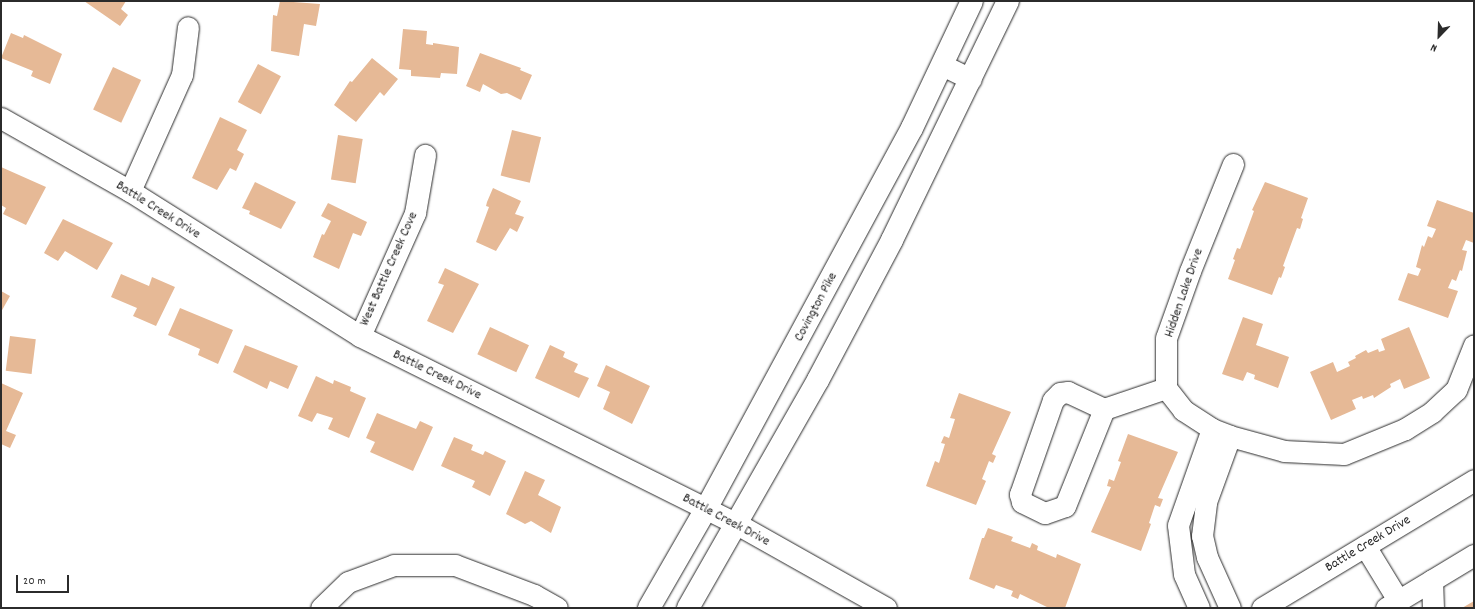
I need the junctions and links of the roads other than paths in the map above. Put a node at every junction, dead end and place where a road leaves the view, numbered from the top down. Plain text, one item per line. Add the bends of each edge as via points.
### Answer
1 (972, 1) edge
2 (1008, 1) edge
3 (188, 27) dead end
4 (942, 65) junction
5 (971, 79) junction
6 (1, 118) edge
7 (425, 154) dead end
8 (1233, 164) dead end
9 (130, 191) junction
10 (360, 336) junction
11 (1474, 345) edge
12 (1166, 388) junction
13 (1104, 409) junction
14 (1221, 433) junction
15 (1474, 480) edge
16 (706, 509) junction
17 (737, 524) junction
18 (1365, 546) junction
19 (1474, 555) edge
20 (1432, 580) junction
21 (1392, 604) edge
22 (545, 605) edge
23 (321, 608) edge
24 (649, 608) edge
25 (688, 608) edge
26 (886, 608) edge
27 (1199, 608) edge
28 (1230, 608) edge
29 (1262, 608) edge
30 (1433, 608) edge

1 - 4 main road, Covington Pike
2 - 5 main road
3 - 9 street via 182,75
4 - 5 street
4 - 16 main road, Covington Pike via 912,128
5 - 17 main road via 892,240
6 - 9 street, Battle Creek Drive
7 - 10 street, West Battle Creek Cove via 416,213
8 - 12 street, Hidden Lake Drive via 1166,338
9 - 10 street, Battle Creek Drive
10 - 16 street, Battle Creek Drive
11 - 14 street via 1456,390 1432,412 1405,429 1344,454 1284,451
12 - 13 street
12 - 14 street via 1183,410
13 - 13 street via 1065,506 1045,513 1022,502 1020,494 1053,400 1060,393 1068,392
14 - 27 street via 1178,525 1184,574
14 - 28 street via 1206,502 1202,536 1207,557
15 - 18 street, Battle Creek Drive
16 - 17 street, Battle Creek Drive
16 - 24 main road, Covington Pike
17 - 25 main road
17 - 26 street, Battle Creek Drive
18 - 21 street
18 - 29 street, Battle Creek Drive
19 - 20 street
20 - 21 street
20 - 30 street
22 - 23 street via 455,565 394,565 348,582

